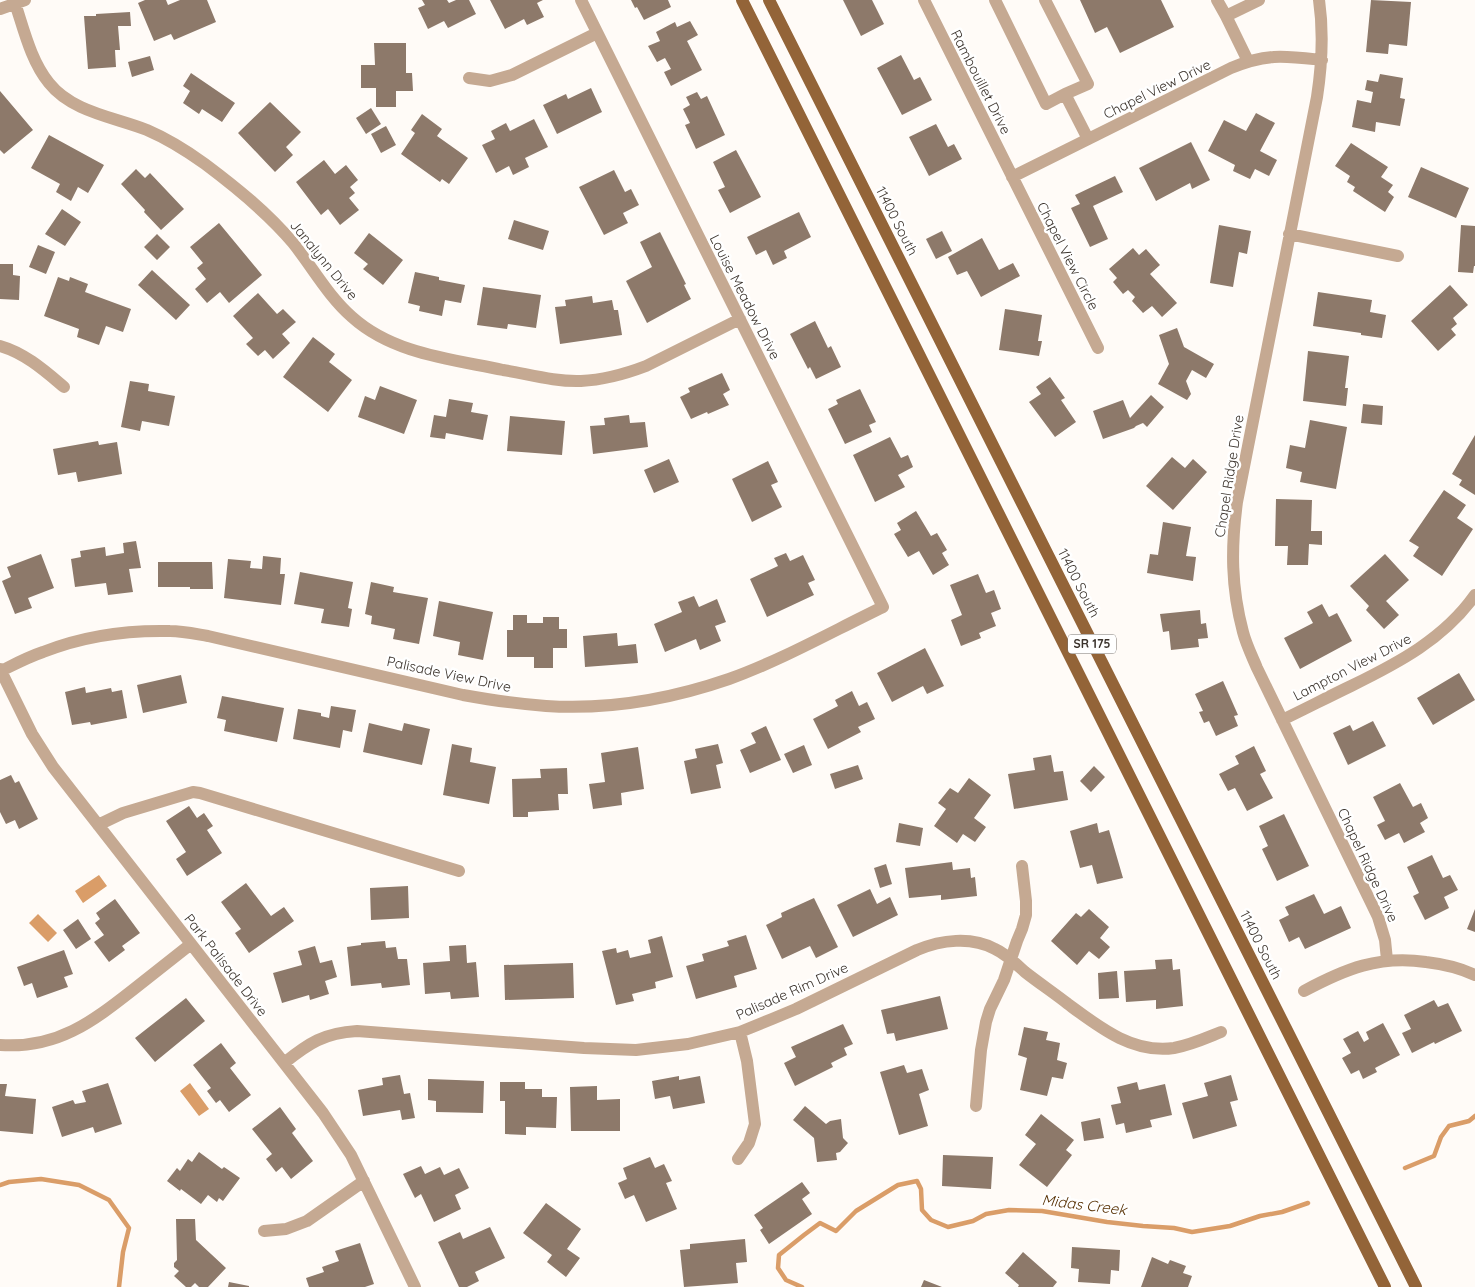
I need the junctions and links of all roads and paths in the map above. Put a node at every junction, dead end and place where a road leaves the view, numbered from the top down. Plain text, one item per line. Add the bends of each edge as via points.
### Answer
1 (580, 0) edge
2 (742, 0) edge
3 (769, 0) edge
4 (924, 0) edge
5 (995, 0) edge
6 (1045, 0) edge
7 (1218, 0) edge
8 (1259, 0) edge
9 (1319, 0) edge
10 (20, 2) edge
11 (0, 9) edge
12 (1226, 16) junction
13 (597, 34) junction
14 (1322, 60) junction
15 (1248, 61) junction
16 (469, 78) dead end
17 (1065, 94) junction
18 (1088, 139) junction
19 (1012, 177) junction
20 (1289, 234) junction
21 (1398, 256) dead end
22 (740, 319) junction
23 (0, 346) edge
24 (1098, 348) dead end
25 (64, 387) dead end
26 (1475, 594) edge
27 (884, 607) joint
28 (0, 670) edge
29 (1282, 720) junction
30 (98, 824) junction
31 (1022, 866) dead end
32 (459, 871) dead end
33 (191, 944) junction
34 (1011, 960) junction
35 (1387, 960) junction
36 (1475, 975) edge
37 (1304, 991) dead end
38 (740, 1032) junction
39 (1221, 1032) dead end
40 (0, 1045) edge
41 (284, 1062) junction
42 (976, 1106) dead end
43 (738, 1159) dead end
44 (364, 1181) junction
45 (264, 1230) dead end
46 (415, 1287) edge
47 (1385, 1287) edge
48 (1416, 1287) edge

1 - 13 street, Louise Meadow Drive
2 - 47 main road, SR 175
3 - 48 main road, 11400 South / SR 175
4 - 19 street, Rambouillet Drive
5 - 17 street via 1046,104
6 - 17 street via 1088,84
7 - 12 street
8 - 12 street
9 - 14 street, Chapel Ridge Drive
10 - 11 street
10 - 22 street, Janalynn Drive via 37,65 49,84 66,99 85,109 128,122 168,140 207,166 263,210 352,318 398,346 545,378 596,380 646,366
12 - 15 street
13 - 16 street via 512,76 490,81
13 - 22 street, Louise Meadow Drive
14 - 15 street, Chapel View Drive via 1274,56
14 - 20 street, Chapel Ridge Drive
15 - 18 street, Chapel View Drive
17 - 18 street
18 - 19 street, Chapel View Drive
19 - 24 street, Chapel View Circle
20 - 21 street
20 - 29 street, Chapel Ridge Drive via 1232,534 1235,600 1243,634
22 - 27 street, Louise Meadow Drive
23 - 25 street via 38,365
26 - 29 street, Lampton View Drive via 1455,620 1416,652
27 - 28 street, Palisade View Drive via 729,679 684,693 593,706 504,702 208,636 172,631 135,631 70,643
28 - 30 street, Park Palisade Drive via 42,751
29 - 35 street, Chapel Ridge Drive via 1378,917
30 - 32 street via 122,813 193,792
30 - 33 street, Park Palisade Drive
31 - 34 street via 1026,915
33 - 40 street via 100,1016 74,1031 46,1042
33 - 41 street, Park Palisade Drive
34 - 38 street, Palisade Rim Drive via 995,949 976,943 951,941 930,944 796,1009
34 - 39 street, Palisade Rim Drive via 1105,1032 1126,1042 1149,1048 1173,1048
34 - 42 street via 986,1022
35 - 36 street via 1442,964
35 - 37 street via 1344,971
38 - 41 street, Palisade Rim Drive via 688,1044 636,1050 357,1031 326,1036
38 - 43 street via 747,1060 754,1124 749,1143
41 - 44 street, Park Palisade Drive via 337,1133
44 - 45 street via 307,1221 286,1229
44 - 46 street, Park Palisade Drive

